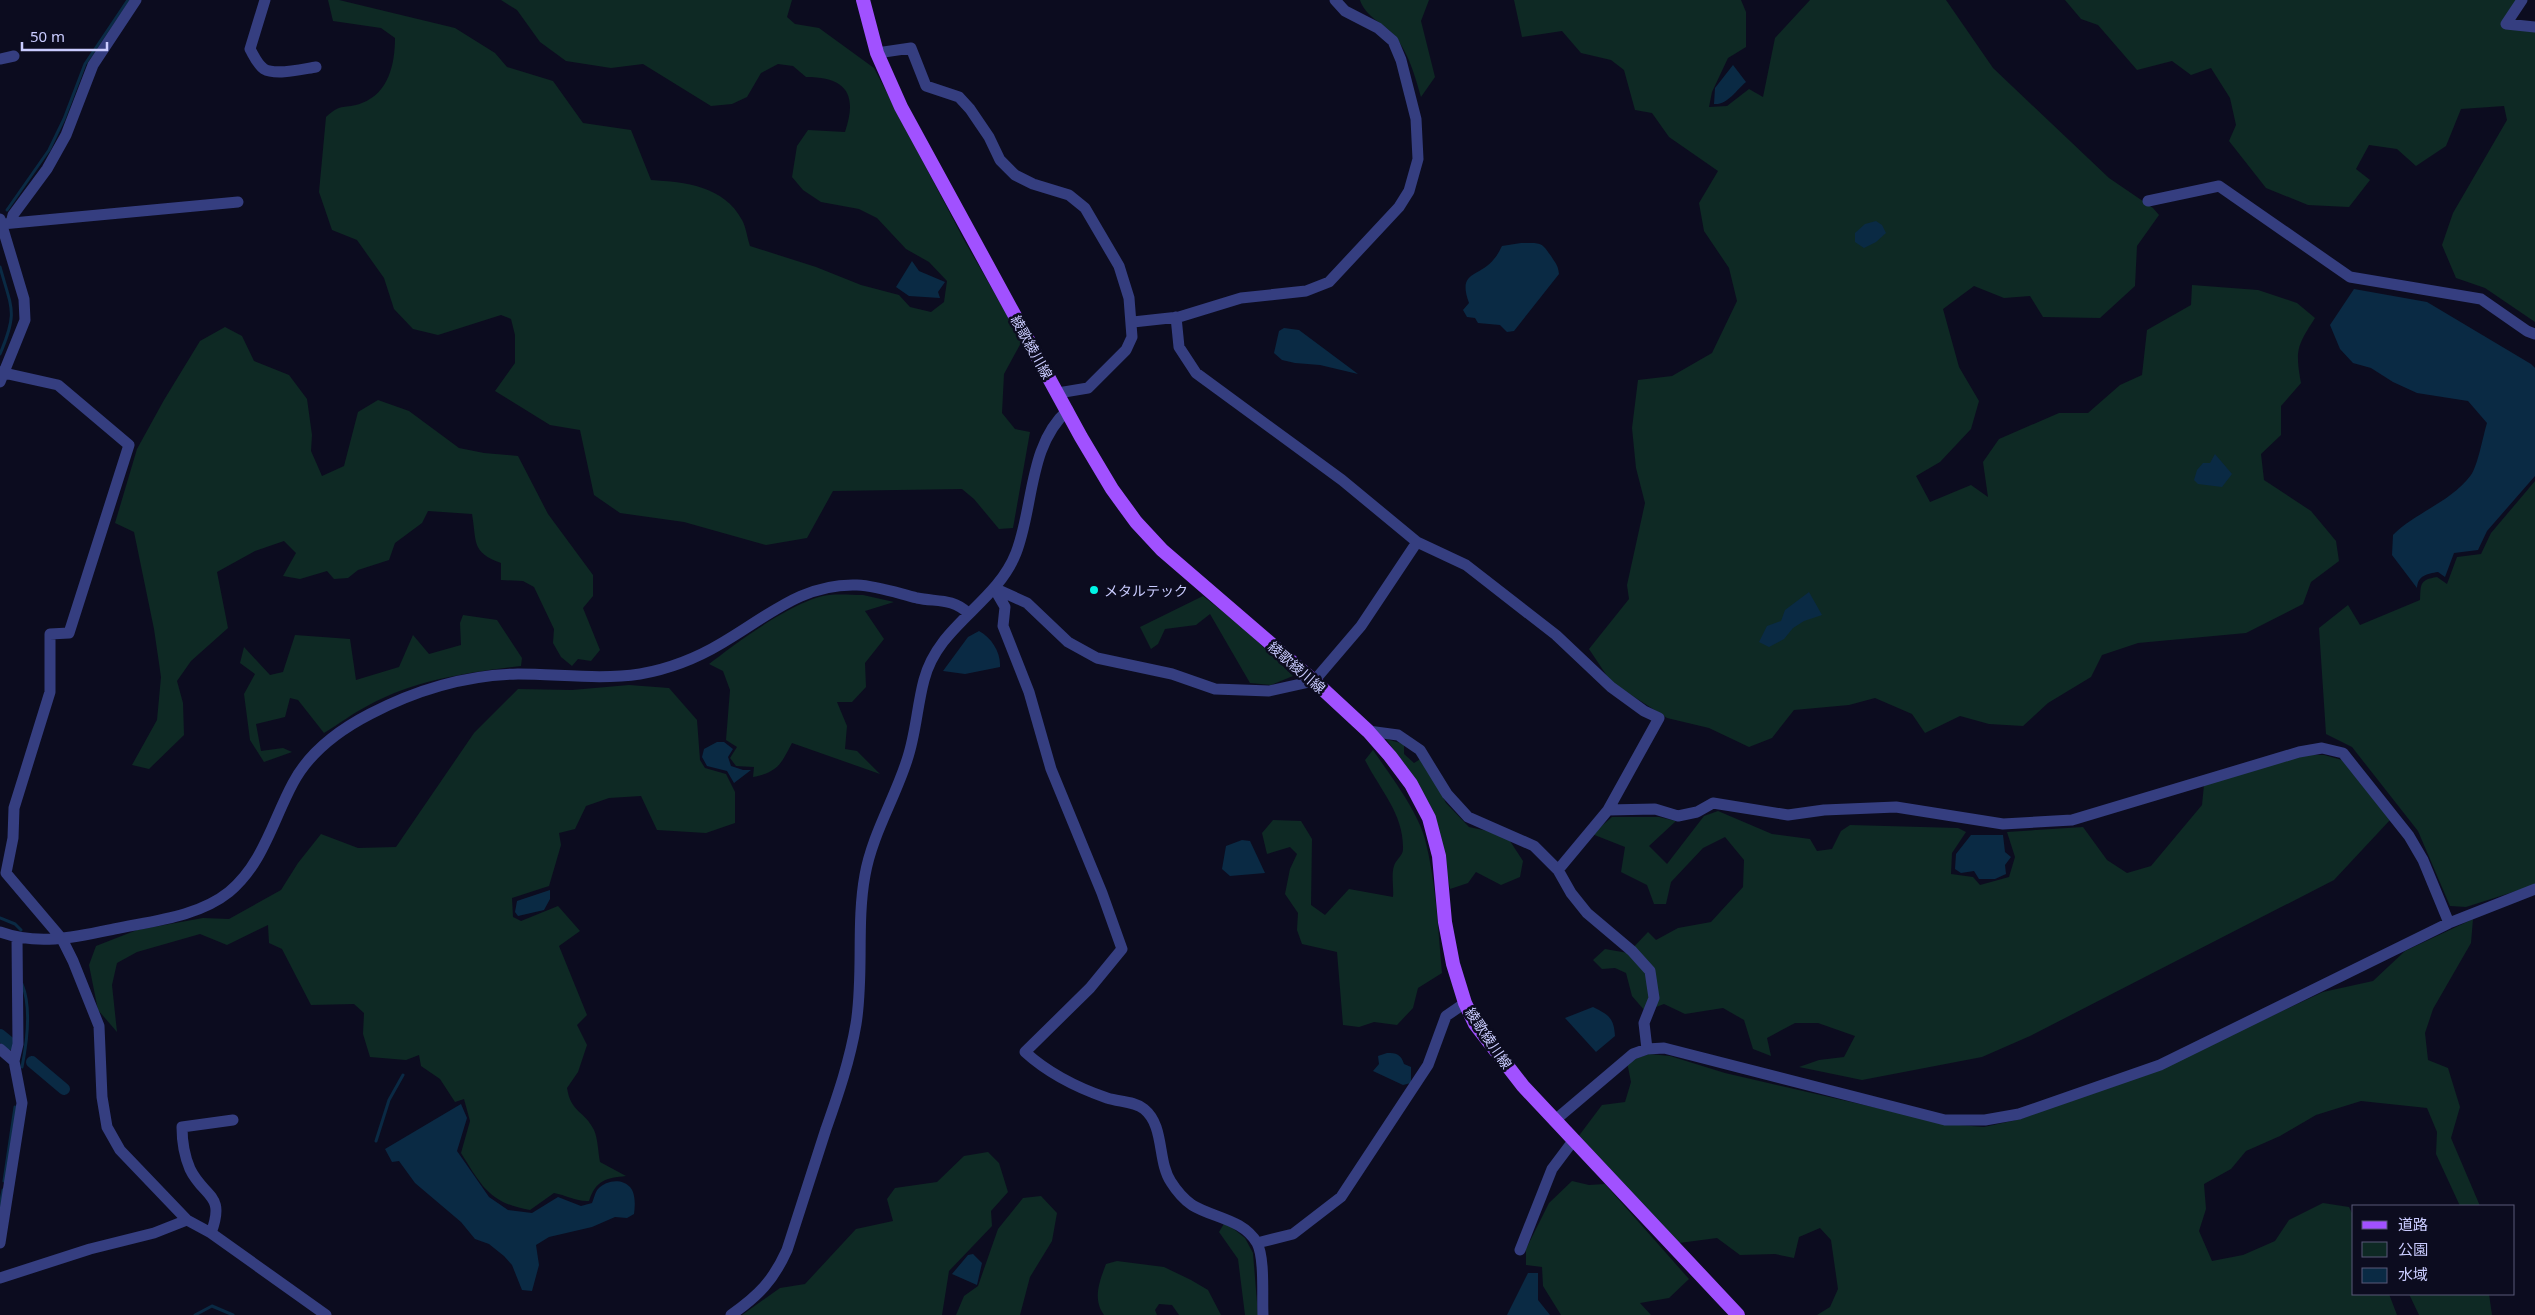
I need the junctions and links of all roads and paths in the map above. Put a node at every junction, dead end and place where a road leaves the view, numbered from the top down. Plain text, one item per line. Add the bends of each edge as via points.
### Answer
1 (136, 0) edge
2 (265, 0) edge
3 (863, 0) edge
4 (1335, 0) edge
5 (2522, 0) edge
6 (2535, 27) edge
7 (877, 53) junction
8 (14, 56) dead end
9 (0, 59) edge
10 (316, 67) dead end
11 (2148, 201) dead end
12 (238, 202) dead end
13 (4, 222) edge
14 (1176, 317) junction
15 (1132, 322) junction
16 (2535, 334) edge
17 (1, 376) edge
18 (1058, 394) junction
19 (1068, 410) junction
20 (1417, 542) junction
21 (994, 588) junction
22 (968, 613) junction
23 (1314, 681) junction
24 (1368, 731) junction
25 (1608, 810) junction
26 (1558, 870) junction
27 (2535, 889) edge
28 (2449, 923) junction
29 (0, 932) edge
30 (17, 938) junction
31 (62, 938) junction
32 (1465, 1003) junction
33 (0, 1049) edge
34 (1648, 1049) junction
35 (14, 1061) junction
36 (233, 1120) dead end
37 (1554, 1120) junction
38 (1574, 1141) junction
39 (187, 1220) junction
40 (211, 1234) junction
41 (0, 1243) edge
42 (1257, 1244) junction
43 (1520, 1250) dead end
44 (0, 1278) edge
45 (326, 1315) edge
46 (732, 1315) edge
47 (1263, 1315) edge
48 (1738, 1315) edge

1 - 13 street via 93,65 66,134 47,169 13,215
2 - 10 street via 250,49 259,64 266,70
3 - 7 main road, 綾歌綾川線
4 - 14 street via 1345,12 1378,28 1393,41 1401,60 1416,119 1418,159 1409,191 1400,208 1329,282 1306,291 1241,298
5 - 6 street via 2506,24
7 - 15 street via 910,48 926,86 959,98 970,109 1000,160 1015,175 1032,184 1069,195 1085,208 1119,266 1129,298
7 - 18 main road, 綾歌綾川線 via 901,107
8 - 9 street
11 - 16 street via 2219,186 2350,277 2481,299
12 - 13 street
13 - 17 street via 24,299 25,320
14 - 15 street
14 - 20 street via 1179,347 1196,373 1342,480
15 - 18 street via 1132,336 1126,350 1088,388
17 - 31 street via 58,385 129,445 70,633 50,634 50,692 14,808 13,838 6,873
18 - 19 main road, 綾歌綾川線
19 - 21 street via 1047,437 1016,552
19 - 23 main road, 綾歌綾川線 via 1112,489 1136,522 1162,550
20 - 23 street via 1360,626
20 - 25 street via 1466,565 1556,635 1611,687 1659,718
21 - 22 street
21 - 23 street via 1027,603 1068,642 1097,658 1172,674 1214,689 1269,691
21 - 42 street via 1005,607 1003,626 1029,692 1051,768 1122,949 1090,988 1025,1052 1060,1077 1108,1098 1143,1108 1155,1127 1171,1182 1192,1204 1236,1223
22 - 31 street via 957,604 935,598 920,598 871,586 841,586 788,601 721,644 659,670 608,676 489,675 419,692 393,702 344,729 306,763 293,782 263,850 230,892 209,905 179,915
22 - 46 street via 936,649 924,679 908,758 870,854 864,876 856,1026 842,1082 787,1250 757,1297
23 - 24 main road, 綾歌綾川線
24 - 26 street via 1398,735 1420,750 1447,794 1468,817 1534,846
24 - 32 main road, 綾歌綾川線 via 1411,784 1429,818 1439,856 1445,922
25 - 26 street
25 - 28 street via 1656,809 1678,816 1697,812 1713,803 1788,815 1896,807 2003,824 2072,820 2322,748 2343,753 2409,836 2423,860
26 - 34 street via 1587,913 1632,951 1650,971 1654,998 1644,1023
27 - 28 street
28 - 34 street via 2160,1065 2019,1114 1985,1120 1945,1120 1686,1052
29 - 30 street
30 - 31 street
30 - 35 street via 19,1036
31 - 39 street via 98,1026 107,1128 120,1150
32 - 37 main road, 綾歌綾川線 via 1495,1050
32 - 42 street via 1446,1016 1428,1064 1341,1197 1293,1234
33 - 35 street
34 - 37 street via 1633,1054
35 - 41 street via 22,1103
36 - 40 street via 182,1126 182,1142 191,1170 216,1205 217,1218
37 - 38 main road, 綾歌綾川線
38 - 43 street via 1552,1170
38 - 48 main road, 綾歌綾川線
39 - 40 street
39 - 44 street via 154,1233 90,1249
40 - 45 street
42 - 47 street

